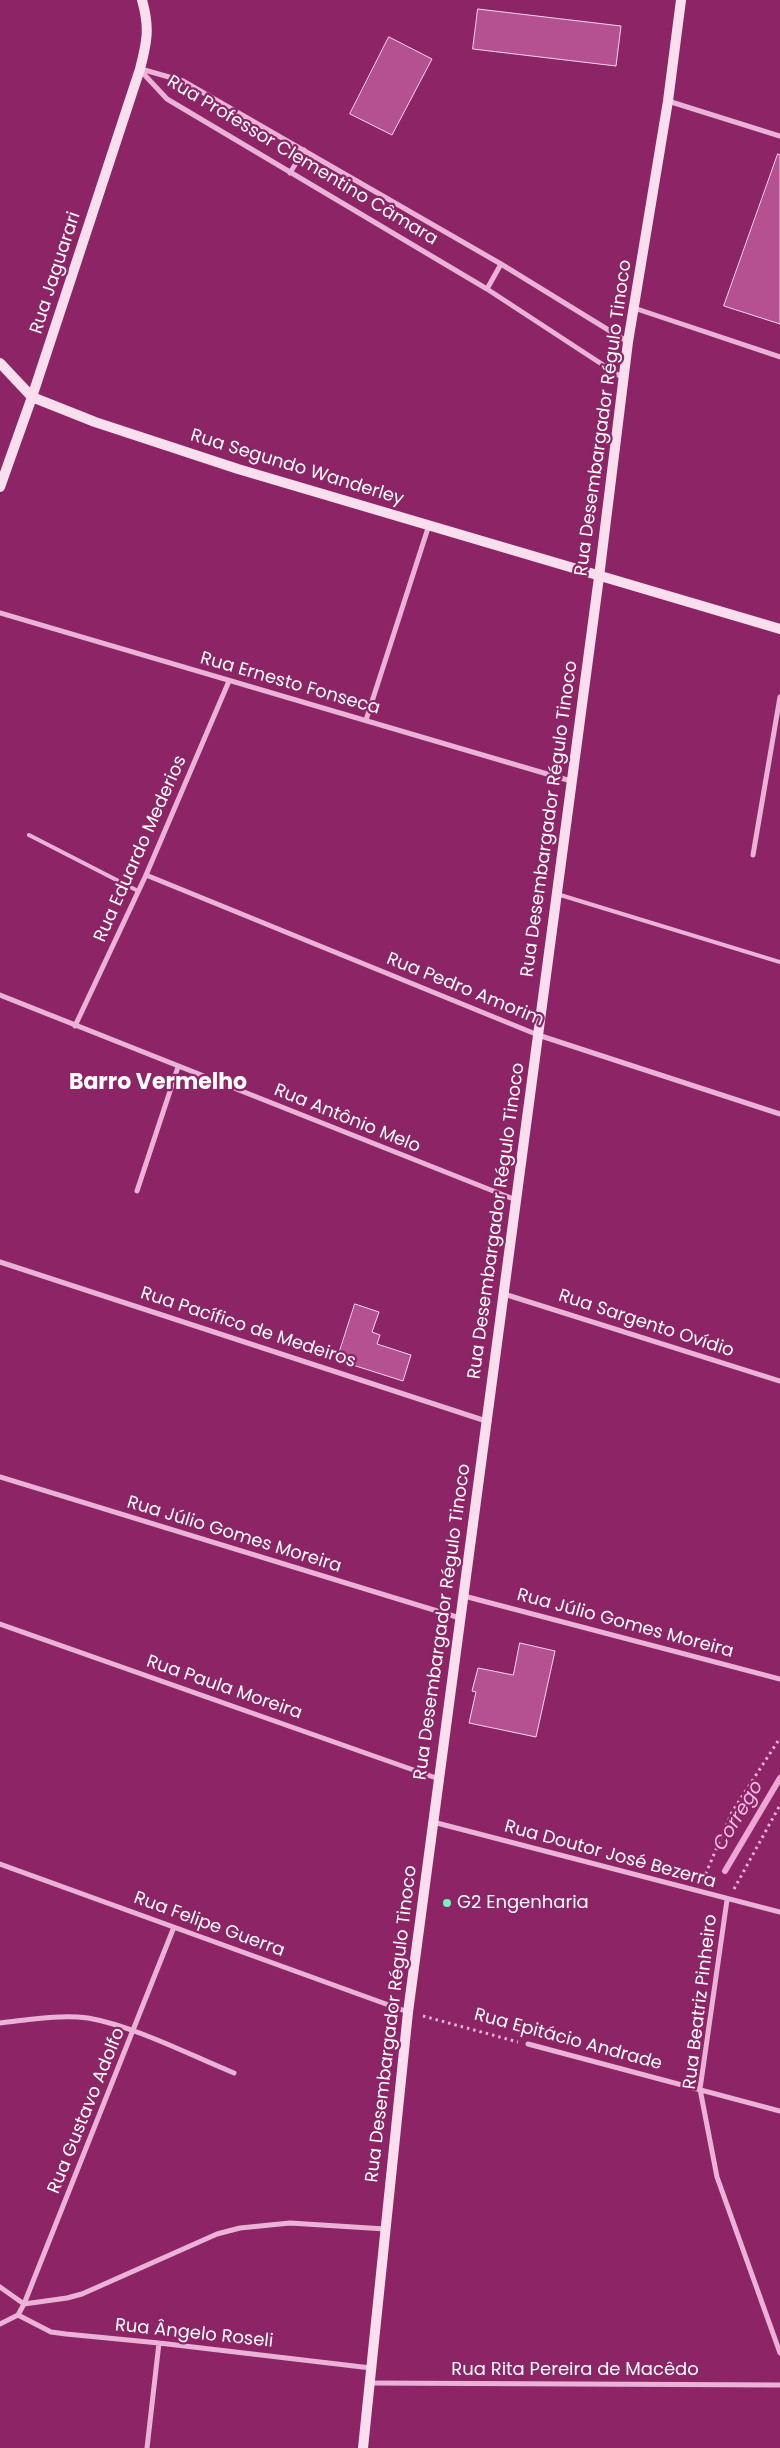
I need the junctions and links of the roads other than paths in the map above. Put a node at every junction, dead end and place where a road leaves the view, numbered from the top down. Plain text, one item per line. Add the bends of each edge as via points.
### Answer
1 (142, 0) edge
2 (681, 0) edge
3 (140, 69) junction
4 (668, 101) junction
5 (780, 136) edge
6 (304, 150) junction
7 (290, 173) junction
8 (501, 264) junction
9 (487, 289) junction
10 (633, 308) junction
11 (628, 342) junction
12 (780, 357) edge
13 (0, 363) edge
14 (624, 378) junction
15 (32, 397) junction
16 (0, 486) edge
17 (429, 526) junction
18 (599, 577) junction
19 (0, 613) edge
20 (780, 629) edge
21 (229, 681) junction
22 (780, 697) edge
23 (366, 720) junction
24 (572, 782) junction
25 (29, 835) dead end
26 (753, 855) dead end
27 (146, 875) junction
28 (138, 891) junction
29 (557, 894) junction
30 (780, 962) edge
31 (0, 995) edge
32 (75, 1026) junction
33 (538, 1035) junction
34 (178, 1067) junction
35 (780, 1114) edge
36 (137, 1191) dead end
37 (516, 1200) junction
38 (0, 1262) edge
39 (503, 1294) junction
40 (780, 1381) edge
41 (486, 1420) junction
42 (0, 1477) edge
43 (463, 1596) junction
44 (460, 1618) junction
45 (0, 1624) edge
46 (780, 1679) edge
47 (439, 1779) junction
48 (433, 1822) junction
49 (0, 1864) edge
50 (728, 1900) junction
51 (780, 1912) edge
52 (174, 1927) junction
53 (408, 2012) junction
54 (0, 2023) edge
55 (133, 2032) junction
56 (528, 2044) road end
57 (234, 2073) dead end
58 (700, 2089) junction
59 (780, 2111) edge
60 (385, 2229) junction
61 (0, 2287) edge
62 (24, 2304) junction
63 (18, 2315) junction
64 (0, 2324) edge
65 (159, 2343) junction
66 (780, 2354) edge
67 (371, 2368) junction
68 (370, 2383) junction
69 (780, 2385) edge
70 (147, 2448) edge
71 (363, 2448) edge

1 - 3 street, Rua Jaguarari via 148,38
2 - 4 street, Rua Desembargador Régulo Tinoco
3 - 6 street, Rua Professor Clementino Câmara via 183,81
3 - 7 street, Rua Professor Clementino Câmara via 167,99
3 - 15 street, Rua Jaguarari
4 - 5 street
4 - 10 street, Rua Desembargador Régulo Tinoco
6 - 7 street
6 - 8 street, Rua Professor Clementino Câmara
7 - 9 street, Rua Professor Clementino Câmara
8 - 9 street
8 - 11 street, Rua Professor Clementino Câmara
9 - 14 street, Rua Professor Clementino Câmara
10 - 11 street, Rua Desembargador Régulo Tinoco
10 - 12 street
11 - 14 street, Rua Desembargador Régulo Tinoco
13 - 15 street, Rua Segundo Wanderley
14 - 18 street, Rua Desembargador Régulo Tinoco
15 - 16 street, Rua Jaguarari
15 - 17 street, Rua Segundo Wanderley via 95,422 220,463
17 - 18 street, Rua Segundo Wanderley
17 - 23 street
18 - 20 street, Rua Segundo Wanderley
18 - 24 street, Rua Desembargador Régulo Tinoco
19 - 21 street, Rua Ernesto Fonseca
21 - 23 street, Rua Ernesto Fonseca
21 - 27 street, Rua Eduardo Mederios
22 - 26 street
23 - 24 street, Rua Ernesto Fonseca
24 - 29 street, Rua Desembargador Régulo Tinoco
25 - 28 lane
27 - 28 street, Rua Eduardo Mederios
27 - 33 street, Rua Pedro Amorim
28 - 32 street, Rua Eduardo Mederios
29 - 30 lane
29 - 33 street, Rua Desembargador Régulo Tinoco
31 - 32 street, Rua Antônio Melo
32 - 34 street, Rua Antônio Melo
33 - 35 street, Rua Pedro Amorim
33 - 37 street, Rua Desembargador Régulo Tinoco
34 - 36 street
34 - 37 street, Rua Antônio Melo
37 - 39 street, Rua Desembargador Régulo Tinoco
38 - 41 street, Rua Pacífico de Medeiros
39 - 40 street, Rua Sargento Ovídio
39 - 41 street, Rua Desembargador Régulo Tinoco
41 - 43 street, Rua Desembargador Régulo Tinoco
42 - 44 street, Rua Júlio Gomes Moreira
43 - 44 street, Rua Desembargador Régulo Tinoco
43 - 46 street, Rua Júlio Gomes Moreira
44 - 47 street, Rua Desembargador Régulo Tinoco
45 - 47 street, Rua Paula Moreira
47 - 48 street, Rua Desembargador Régulo Tinoco
48 - 50 street, Rua Doutor José Bezerra
48 - 53 street, Rua Desembargador Régulo Tinoco
49 - 52 street, Rua Felipe Guerra
50 - 51 street, Rua Doutor José Bezerra
50 - 58 street, Rua Beatriz Pinheiro
52 - 53 street, Rua Felipe Guerra
52 - 55 street, Rua Gustavo Adolfo
53 - 60 street, Rua Desembargador Régulo Tinoco
54 - 55 street via 86,2018
55 - 57 street
55 - 62 street, Rua Gustavo Adolfo
56 - 58 street, Rua Epitácio Andrade
58 - 59 street, Rua Epitácio Andrade
58 - 66 street, Rua Beatriz Pinheiro via 717,2177
60 - 62 street via 290,2223 240,2228 217,2234 82,2294
60 - 67 street, Rua Desembargador Régulo Tinoco
61 - 62 street
62 - 63 street, Rua Gustavo Adolfo
63 - 64 street
63 - 65 street, Rua Ângelo Roseli via 50,2332
65 - 67 street, Rua Ângelo Roseli
65 - 70 street
67 - 68 street, Rua Desembargador Régulo Tinoco
68 - 69 street, Rua Rita Pereira de Macêdo
68 - 71 street, Rua Desembargador Régulo Tinoco

